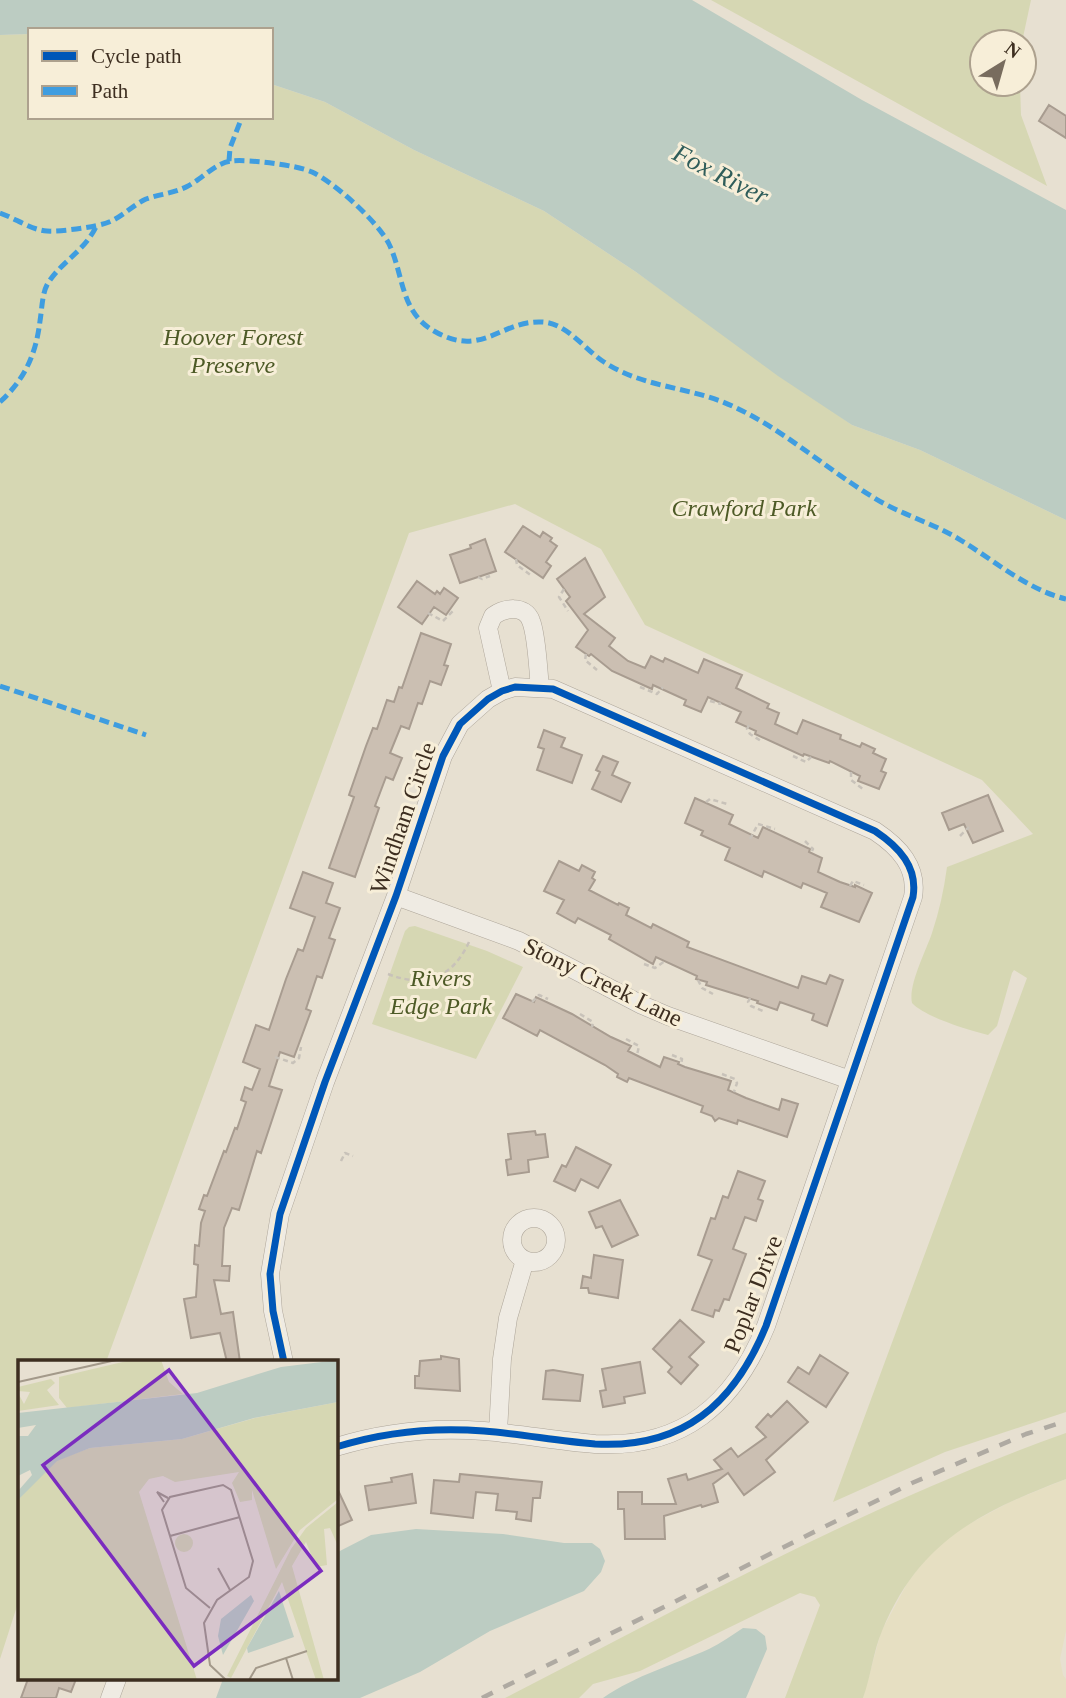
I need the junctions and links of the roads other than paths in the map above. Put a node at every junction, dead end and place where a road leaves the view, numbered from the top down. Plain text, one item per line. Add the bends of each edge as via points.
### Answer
1 (540, 687) junction
2 (502, 691) junction
3 (396, 896) junction
4 (913, 897) joint
5 (850, 1080) junction
6 (525, 1260) dead end
7 (284, 1360) edge
8 (498, 1432) junction
9 (338, 1447) edge
10 (117, 1680) edge
11 (110, 1698) edge

1 - 2 street, Windham Circle
1 - 2 street via 531,621 522,611 506,609 493,615 488,628
1 - 4 street, Windham Circle via 577,698 875,831 900,851 909,865
2 - 3 street, Windham Circle via 472,712 450,741
3 - 5 street, Stony Creek Lane via 519,941 642,1005
3 - 7 street, Windham Circle via 280,1214 270,1274
4 - 5 street, Poplar Drive
5 - 8 street, Poplar Drive via 766,1326 730,1391 684,1428 638,1442 597,1444
6 - 8 street via 508,1318
8 - 9 street, Poplar Drive via 422,1430
10 - 11 street

